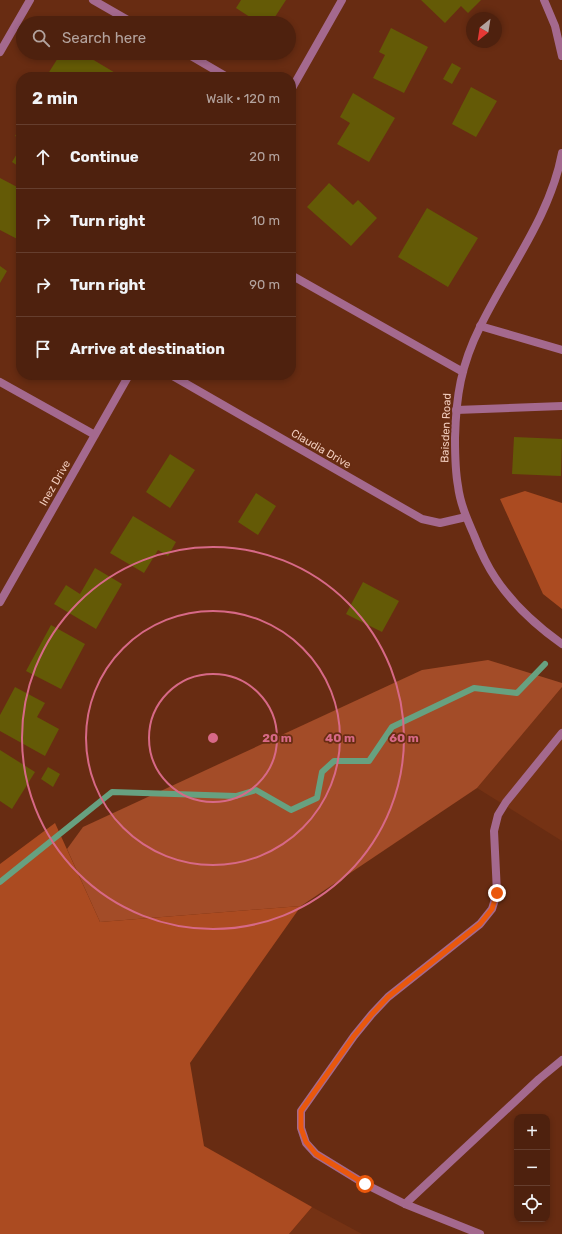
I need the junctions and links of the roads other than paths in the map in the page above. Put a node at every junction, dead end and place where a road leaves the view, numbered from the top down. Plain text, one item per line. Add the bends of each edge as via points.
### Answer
1 (30, 0) edge
2 (93, 0) edge
3 (342, 0) edge
4 (544, 0) edge
5 (21, 16) edge
6 (121, 16) edge
7 (16, 24) edge
8 (0, 52) edge
9 (562, 56) edge
10 (198, 60) edge
11 (219, 72) edge
12 (296, 81) edge
13 (562, 153) edge
14 (296, 278) edge
15 (480, 326) junction
16 (562, 350) edge
17 (463, 372) junction
18 (126, 380) edge
19 (180, 380) edge
20 (0, 382) edge
21 (562, 406) edge
22 (456, 410) junction
23 (95, 435) junction
24 (466, 517) junction
25 (0, 602) edge
26 (562, 644) edge
27 (562, 733) edge
28 (562, 1060) edge
29 (405, 1204) junction
30 (480, 1234) edge

1 - 5 street
2 - 6 street
3 - 12 street
4 - 9 street via 555,26
7 - 8 street
10 - 11 street
13 - 15 street, Baisden Road via 559,169 542,215
14 - 17 street
15 - 16 street
15 - 17 street, Baisden Road
17 - 22 street, Baisden Road
18 - 23 street, Inez Drive
19 - 24 street, Claudia Drive via 422,519 440,522
20 - 23 street
21 - 22 street
22 - 24 street, Baisden Road via 455,464
23 - 25 street, Inez Drive
24 - 26 street, Baisden Road via 485,561 504,590 525,614
27 - 29 street via 498,815 494,831 497,893 492,909 480,924 388,997 354,1036 301,1111 301,1128 306,1142 316,1154 365,1184
28 - 29 street
29 - 30 street

